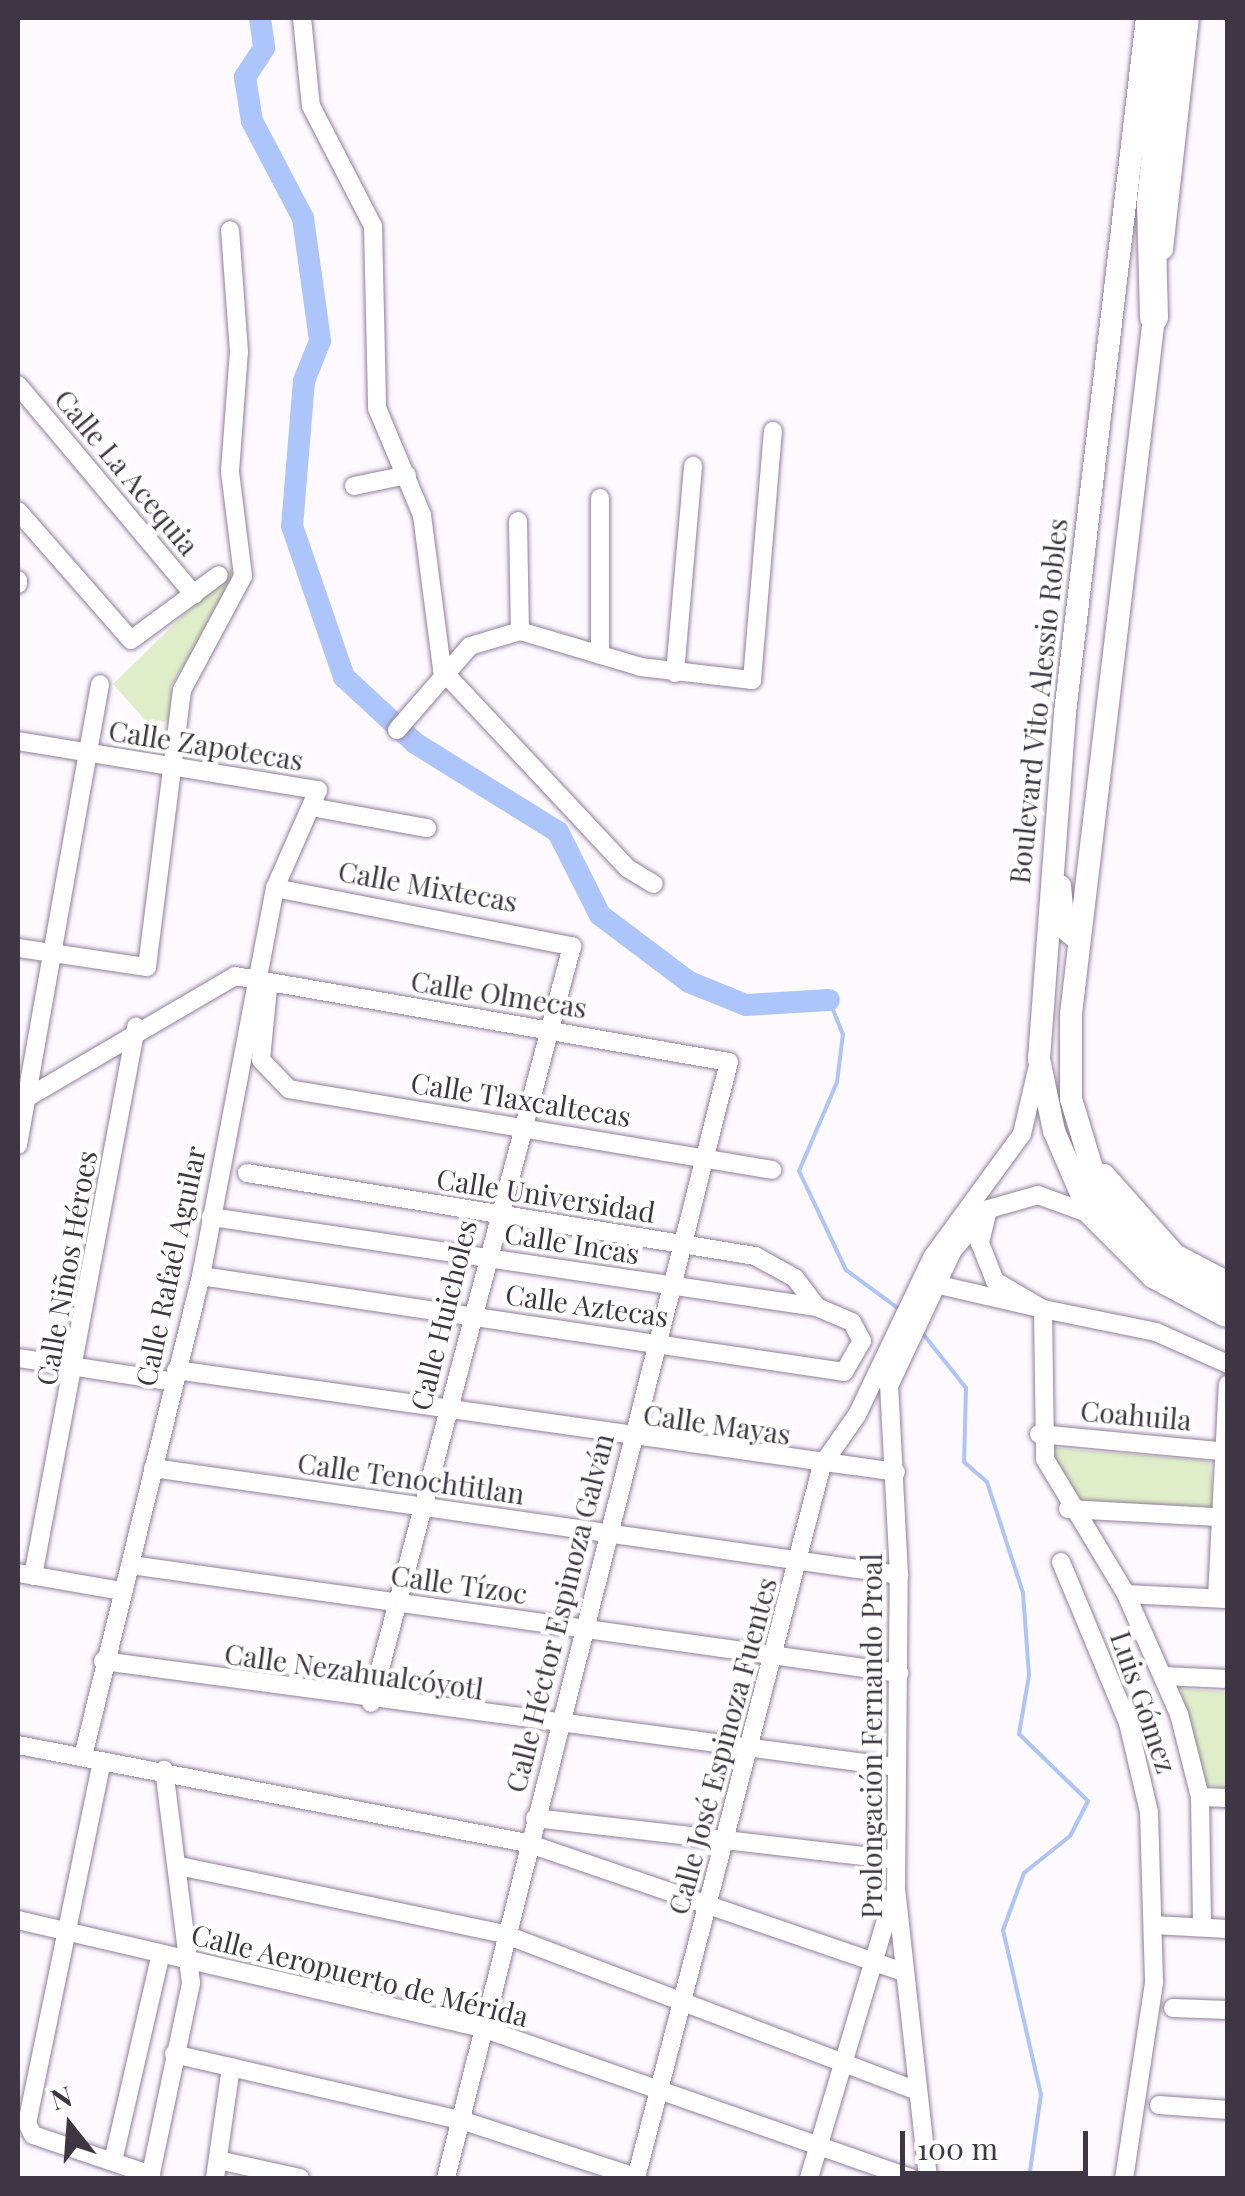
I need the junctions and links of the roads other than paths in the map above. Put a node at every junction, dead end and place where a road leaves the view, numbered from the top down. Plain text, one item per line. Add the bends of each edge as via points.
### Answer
1 (302, 18) edge
2 (1146, 18) edge
3 (1169, 18) edge
4 (1188, 18) edge
5 (230, 230) dead end
6 (1154, 317) junction
7 (18, 385) edge
8 (773, 431) dead end
9 (692, 466) dead end
10 (407, 475) junction
11 (354, 486) dead end
12 (600, 498) dead end
13 (18, 511) edge
14 (518, 521) dead end
15 (218, 574) dead end
16 (194, 595) junction
17 (520, 631) junction
18 (600, 655) junction
19 (442, 670) junction
20 (674, 673) junction
21 (100, 684) dead end
22 (1064, 724) junction
23 (1104, 727) junction
24 (397, 730) dead end
25 (18, 741) edge
26 (86, 754) junction
27 (177, 771) junction
28 (315, 798) junction
29 (427, 828) dead end
30 (1094, 844) junction
31 (1054, 848) junction
32 (654, 884) dead end
33 (275, 888) junction
34 (1079, 940) junction
35 (570, 942) joint
36 (18, 948) edge
37 (52, 954) junction
38 (263, 981) junction
39 (136, 1027) junction
40 (547, 1031) junction
41 (1039, 1059) junction
42 (729, 1062) joint
43 (22, 1100) edge
44 (518, 1126) junction
45 (1076, 1132) junction
46 (18, 1144) edge
47 (706, 1158) junction
48 (772, 1170) dead end
49 (247, 1174) dead end
50 (989, 1209) junction
51 (1090, 1214) junction
52 (496, 1215) junction
53 (212, 1216) junction
54 (682, 1244) junction
55 (486, 1258) junction
56 (200, 1276) junction
57 (1228, 1283) edge
58 (935, 1284) junction
59 (671, 1286) junction
60 (919, 1296) junction
61 (817, 1306) junction
62 (1044, 1310) junction
63 (1226, 1315) edge
64 (470, 1316) junction
65 (657, 1342) junction
66 (893, 1346) junction
67 (18, 1358) edge
68 (1228, 1364) edge
69 (77, 1366) junction
70 (846, 1372) joint
71 (175, 1376) junction
72 (1228, 1384) edge
73 (448, 1413) junction
74 (1040, 1434) junction
75 (632, 1440) junction
76 (1224, 1451) edge
77 (822, 1465) junction
78 (153, 1468) junction
79 (896, 1472) junction
80 (421, 1508) junction
81 (1068, 1509) junction
82 (1218, 1517) junction
83 (608, 1534) junction
84 (800, 1560) junction
85 (1062, 1562) dead end
86 (131, 1565) junction
87 (25, 1574) edge
88 (899, 1574) junction
89 (122, 1591) junction
90 (1126, 1594) junction
91 (1222, 1598) edge
92 (397, 1604) junction
93 (584, 1630) junction
94 (772, 1656) junction
95 (103, 1661) junction
96 (898, 1674) junction
97 (1164, 1676) junction
98 (1228, 1679) edge
99 (371, 1702) junction
100 (560, 1728) junction
101 (18, 1745) edge
102 (747, 1750) junction
103 (92, 1759) junction
104 (895, 1768) junction
105 (164, 1770) junction
106 (1200, 1797) junction
107 (1228, 1798) edge
108 (535, 1818) junction
109 (726, 1839) junction
110 (527, 1843) junction
111 (896, 1860) junction
112 (179, 1866) junction
113 (896, 1890) junction
114 (708, 1908) junction
115 (18, 1920) edge
116 (1152, 1926) junction
117 (1202, 1927) junction
118 (1228, 1928) edge
119 (70, 1930) junction
120 (504, 1934) junction
121 (161, 1953) junction
122 (182, 1958) junction
123 (868, 1963) junction
124 (904, 1972) junction
125 (683, 1999) junction
126 (1173, 2008) dead end
127 (1228, 2010) edge
128 (482, 2028) junction
129 (174, 2054) junction
130 (838, 2062) junction
131 (231, 2067) junction
132 (659, 2090) junction
133 (917, 2091) junction
134 (1159, 2105) dead end
135 (1228, 2110) edge
136 (461, 2120) junction
137 (818, 2143) junction
138 (113, 2161) junction
139 (217, 2169) edge
140 (150, 2176) edge
141 (300, 2178) edge
142 (446, 2178) edge
143 (637, 2178) edge
144 (808, 2178) edge
145 (912, 2178) edge
146 (928, 2178) edge
147 (1124, 2178) edge

1 - 10 street via 311,106 373,226 376,408
2 - 22 main road, Boulevard Vito Alessio Robles
3 - 6 highway via 1149,252
4 - 6 main road
5 - 27 street via 239,352 230,471 243,576 182,690
6 - 23 main road
7 - 16 street, Calle La Acequia
8 - 20 street via 752,680
9 - 20 street
10 - 11 street
10 - 19 street via 427,542
12 - 18 street
13 - 16 street via 134,640
14 - 17 street
15 - 16 street
17 - 18 street
17 - 19 street via 470,646
18 - 20 street
19 - 24 street
19 - 32 street via 617,858
21 - 26 street
22 - 23 main road via 1087,712
22 - 30 main road via 1073,830
22 - 31 main road, Boulevard Vito Alessio Robles
23 - 30 main road
25 - 26 street, Calle Zapotecas
26 - 27 street, Calle Zapotecas
26 - 37 street
27 - 28 street, Calle Zapotecas
27 - 37 street via 147,967
28 - 29 street, Calle Zapotecas
28 - 33 street, Calle Rafaél Aguilar
30 - 34 main road
31 - 34 main road via 1062,920
31 - 41 main road, Boulevard Vito Alessio Robles
33 - 35 street, Calle Mixtecas
33 - 38 street, Calle Rafaél Aguilar
34 - 45 main road via 1068,1063
35 - 40 street, Calle Huicholes
36 - 37 street
37 - 43 street
38 - 39 street, Calle Olmecas via 225,977
38 - 40 street, Calle Olmecas
38 - 44 street, Calle Tlaxcaltecas via 260,1048 266,1072 290,1089
38 - 53 street, Calle Rafaél Aguilar
39 - 43 street, Calle Olmecas
39 - 69 street, Calle Niños Héroes
40 - 42 street, Calle Olmecas
40 - 44 street, Calle Huicholes
41 - 51 main road, Boulevard Vito Alessio Robles via 1054,1132
41 - 60 street via 1022,1134
42 - 47 street, Calle Héctor Espinoza Galván
43 - 46 street
44 - 47 street, Calle Tlaxcaltecas
44 - 52 street, Calle Huicholes
45 - 57 main road via 1145,1228
45 - 63 main road via 1124,1229
47 - 48 street, Calle Tlaxcaltecas
47 - 54 street, Calle Héctor Espinoza Galván
49 - 52 street, Calle Universidad
50 - 51 street via 1038,1195
50 - 58 street
50 - 62 street via 983,1264
51 - 63 main road, Boulevard Vito Alessio Robles via 1128,1273
52 - 54 street, Calle Universidad
52 - 55 street, Calle Huicholes
53 - 55 street, Calle Incas
53 - 56 street, Calle Rafaél Aguilar
54 - 59 street, Calle Héctor Espinoza Galván
54 - 61 street, Calle Universidad via 765,1260 795,1278
55 - 59 street, Calle Incas
55 - 64 street, Calle Huicholes
56 - 64 street, Calle Aztecas
56 - 71 street, Calle Rafaél Aguilar
58 - 60 street
58 - 62 street
59 - 61 street, Calle Incas
59 - 65 street, Calle Héctor Espinoza Galván
60 - 66 street
61 - 70 street, Calle Incas via 858,1328
62 - 68 street via 1156,1332
62 - 74 street
64 - 65 street, Calle Aztecas
64 - 73 street, Calle Huicholes
65 - 70 street, Calle Aztecas
65 - 75 street, Calle Héctor Espinoza Galván
66 - 77 street, Calle José Espinoza Fuentes via 858,1415
66 - 79 street, Prolongación Fernando Proal via 886,1403
67 - 69 street, Calle Mayas
69 - 71 street, Calle Mayas
69 - 87 street, Calle Niños Héroes
71 - 73 street, Calle Mayas
71 - 78 street, Calle Rafaél Aguilar
72 - 76 street
73 - 75 street, Calle Mayas
73 - 80 street, Calle Huicholes
74 - 76 street, Coahuila
74 - 81 street
75 - 77 street, Calle Mayas
75 - 83 street, Calle Héctor Espinoza Galván
76 - 82 street
77 - 79 street, Calle Mayas
77 - 84 street, Calle José Espinoza Fuentes
78 - 80 street, Calle Tenochtitlan
78 - 86 street, Calle Rafaél Aguilar
79 - 88 street, Prolongación Fernando Proal
80 - 83 street, Calle Tenochtitlan
80 - 92 street, Calle Huicholes
81 - 82 street
81 - 90 street
82 - 91 street
83 - 84 street, Calle Tenochtitlan
83 - 93 street, Calle Héctor Espinoza Galván
84 - 88 street, Calle Tenochtitlan
84 - 94 street, Calle José Espinoza Fuentes
85 - 116 street, Luis Gómez via 1142,1770
86 - 89 street, Calle Rafaél Aguilar
86 - 92 street, Calle Tízoc
87 - 89 street
88 - 96 street, Prolongación Fernando Proal
89 - 95 street, Calle Rafaél Aguilar
90 - 91 street
90 - 97 street
92 - 93 street, Calle Tízoc
92 - 99 street, Calle Huicholes
93 - 94 street, Calle Tízoc
93 - 100 street, Calle Héctor Espinoza Galván
94 - 96 street, Calle Tízoc
94 - 102 street, Calle José Espinoza Fuentes
95 - 99 street, Calle Nezahualcóyotl
95 - 103 street, Calle Rafaél Aguilar
96 - 104 street, Prolongación Fernando Proal
97 - 98 street
97 - 106 street
99 - 100 street, Calle Nezahualcóyotl
100 - 102 street, Calle Nezahualcóyotl
100 - 108 street, Calle Héctor Espinoza Galván
101 - 103 street
102 - 104 street, Calle Nezahualcóyotl
102 - 109 street, Calle José Espinoza Fuentes
103 - 105 street
103 - 119 street, Calle Rafaél Aguilar
104 - 111 street, Prolongación Fernando Proal
105 - 110 street
105 - 112 street
106 - 107 street
106 - 117 street
108 - 109 street
108 - 110 street, Calle Héctor Espinoza Galván
109 - 111 street
109 - 114 street, Calle José Espinoza Fuentes
110 - 114 street
110 - 120 street, Calle Héctor Espinoza Galván
111 - 113 street, Prolongación Fernando Proal
112 - 120 street
112 - 122 street
113 - 123 street
113 - 124 street, Prolongación Fernando Proal
114 - 123 street
114 - 125 street, Calle José Espinoza Fuentes
115 - 119 street, Calle Aeropuerto de Mérida
116 - 117 street
116 - 147 street, Luis Gómez via 1152,2009
117 - 118 street
119 - 121 street, Calle Aeropuerto de Mérida
119 - 138 street, Calle Rafaél Aguilar via 30,2132
120 - 125 street
120 - 128 street, Calle Héctor Espinoza Galván
121 - 122 street, Calle Aeropuerto de Mérida
121 - 138 street
122 - 128 street, Calle Aeropuerto de Mérida
122 - 129 street via 191,1983
123 - 124 street
123 - 130 street
124 - 133 street, Prolongación Fernando Proal
125 - 130 street
125 - 132 street, Calle José Espinoza Fuentes
126 - 127 street
128 - 132 street, Calle Aeropuerto de Mérida
128 - 136 street, Calle Héctor Espinoza Galván
129 - 131 street
129 - 140 street
130 - 133 street
130 - 137 street
131 - 136 street
131 - 139 street
132 - 137 street, Calle Aeropuerto de Mérida
132 - 143 street, Calle José Espinoza Fuentes
133 - 146 street, Prolongación Fernando Proal
134 - 135 street
136 - 142 street, Calle Héctor Espinoza Galván
136 - 143 street
137 - 144 street
137 - 145 street, Calle Aeropuerto de Mérida
138 - 140 street
139 - 141 street

